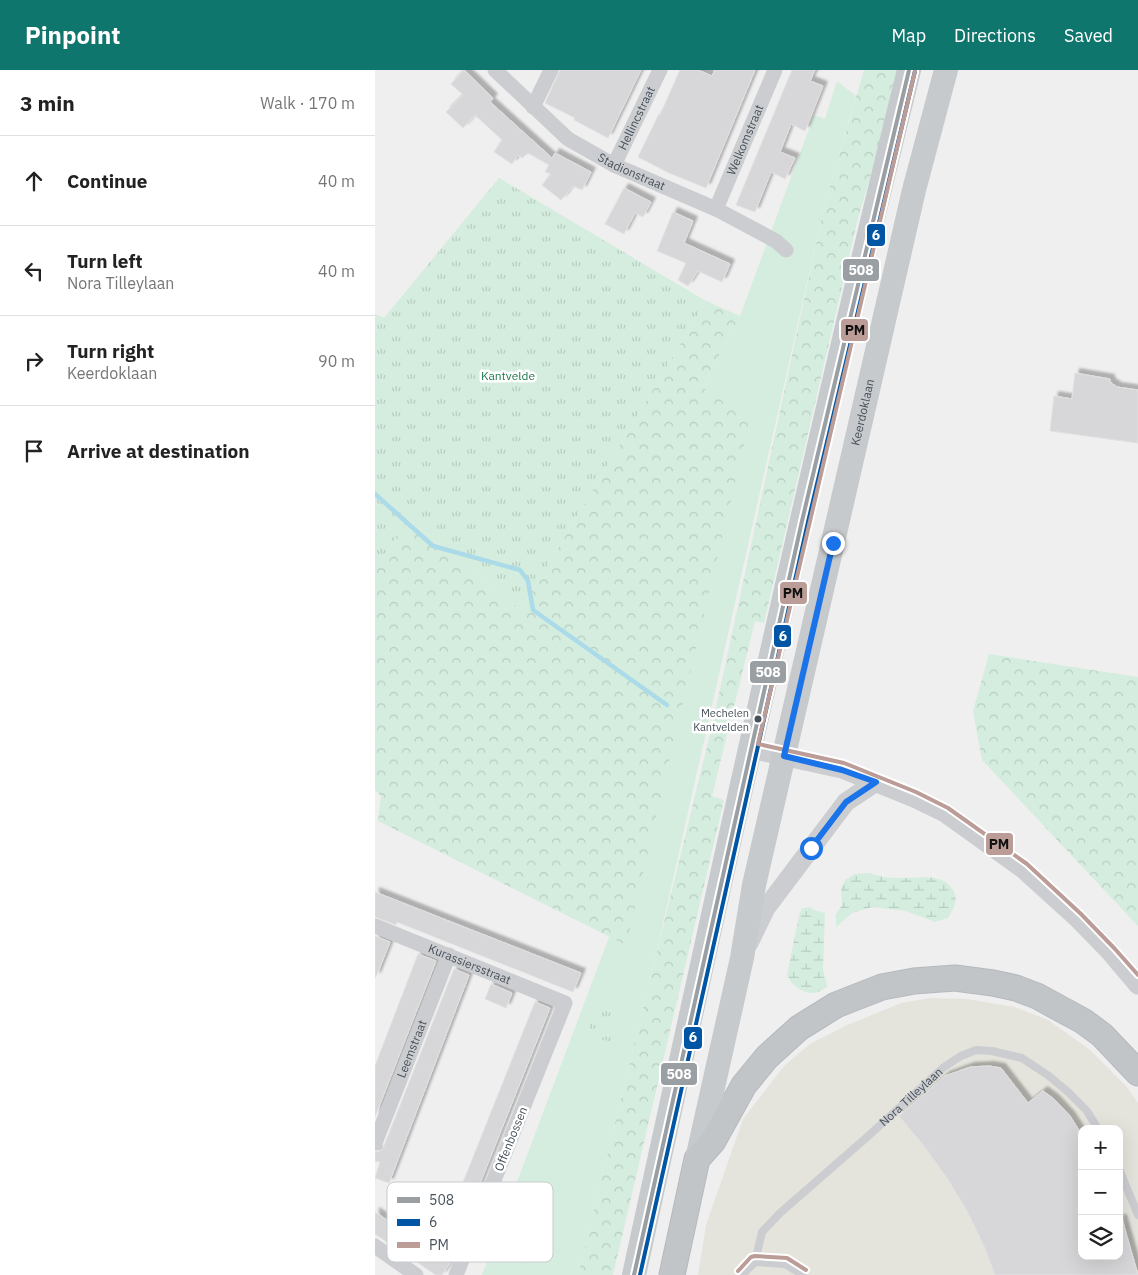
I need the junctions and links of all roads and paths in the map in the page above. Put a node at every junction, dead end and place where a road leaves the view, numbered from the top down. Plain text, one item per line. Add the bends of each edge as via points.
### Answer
1 (495, 70) edge
2 (551, 70) edge
3 (660, 70) edge
4 (775, 70) edge
5 (909, 70) edge
6 (946, 70) edge
7 (533, 106) junction
8 (614, 165) junction
9 (716, 209) junction
10 (786, 250) dead end
11 (750, 749) junction
12 (784, 756) junction
13 (876, 782) junction
14 (375, 926) edge
15 (449, 955) junction
16 (742, 958) junction
17 (1138, 985) edge
18 (565, 1003) joint
19 (1138, 1073) edge
20 (1096, 1125) edge
21 (375, 1143) edge
22 (697, 1159) junction
23 (1123, 1179) edge
24 (493, 1182) edge
25 (1138, 1215) edge
26 (375, 1246) edge
27 (387, 1256) edge
28 (394, 1262) edge
29 (461, 1262) edge
30 (755, 1262) junction
31 (407, 1273) edge
32 (456, 1275) edge
33 (634, 1275) edge
34 (672, 1275) edge
35 (743, 1275) edge
36 (803, 1275) edge

1 - 7 street, Stadionstraat
2 - 7 street
3 - 8 street, Hellincstraat
4 - 9 street, Welkomstraat
5 - 11 main road
6 - 12 main road, Keerdoklaan via 914,190
7 - 8 street, Stadionstraat via 567,138
8 - 9 street, Stadionstraat
9 - 10 street, Stadionstraat via 776,241
11 - 12 street
11 - 33 main road
12 - 13 street
12 - 16 main road, Keerdoklaan via 754,885
13 - 16 street via 846,802 766,908
13 - 17 street via 945,814 1023,869 1094,935
14 - 15 street, Kurassiersstraat
15 - 18 street, Kurassiersstraat
15 - 21 street, Leemstraat
16 - 22 main road, Keerdoklaan
18 - 24 street, Offenbossen
19 - 22 highway via 1102,1035 1083,1021 1016,988 955,978 898,984 864,993 835,1006 781,1043 744,1085 713,1141
20 - 30 lane, Nora Tilleylaan via 1069,1092 1022,1058 976,1050 961,1056 944,1067 768,1225 762,1232
22 - 34 highway
23 - 25 lane
26 - 27 street
28 - 31 street
29 - 32 street, Offenbossen
30 - 35 lane, Nora Tilleylaan
30 - 36 lane via 785,1264

